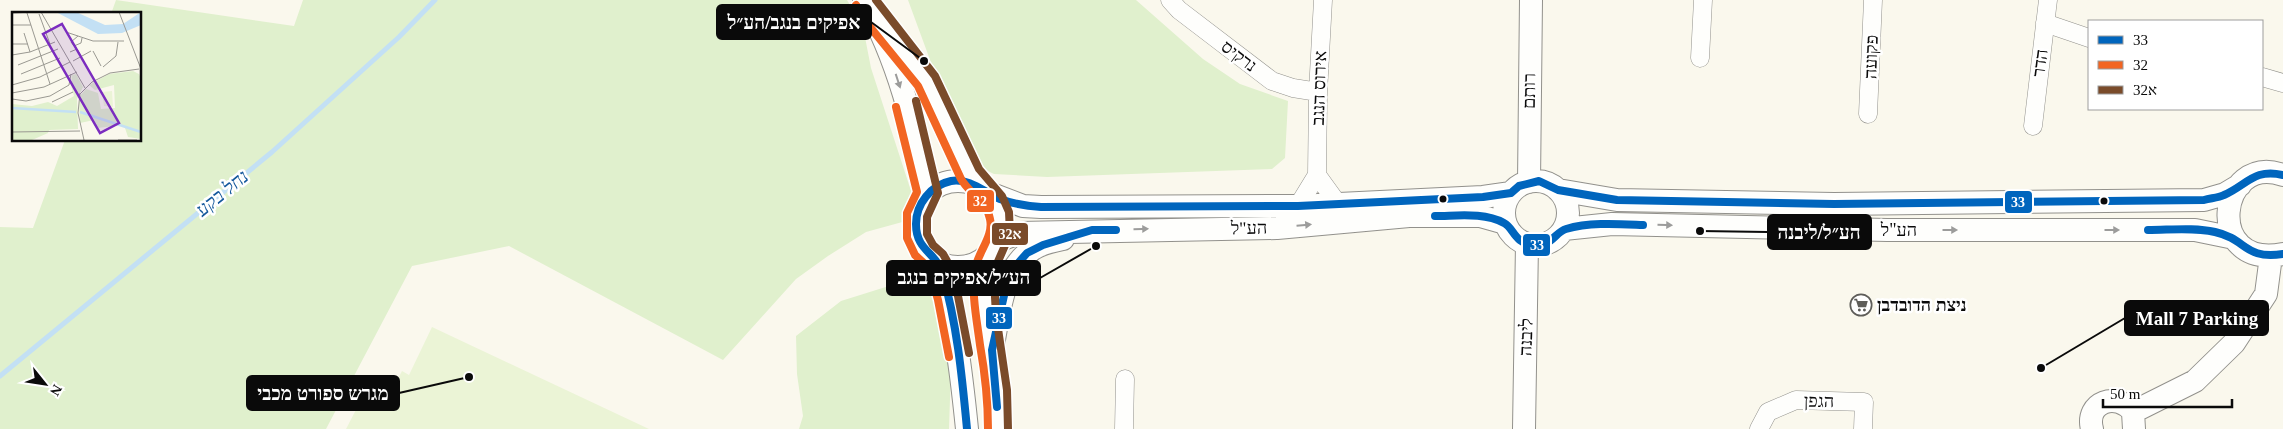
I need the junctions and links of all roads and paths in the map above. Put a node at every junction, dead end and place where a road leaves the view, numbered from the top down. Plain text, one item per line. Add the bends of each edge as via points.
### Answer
1 (1170, 0) edge
2 (1323, 0) edge
3 (1531, 0) edge
4 (1703, 0) edge
5 (1873, 0) edge
6 (2048, 0) edge
7 (870, 9) edge
8 (2045, 24) junction
9 (2088, 38) edge
10 (1700, 58) dead end
11 (2263, 77) edge
12 (2283, 83) edge
13 (1318, 92) junction
14 (1868, 114) dead end
15 (2033, 126) dead end
16 (2283, 175) edge
17 (1317, 176) junction
18 (2240, 184) junction
19 (1520, 188) junction
20 (983, 189) junction
21 (1558, 190) junction
22 (928, 194) junction
23 (1338, 204) junction
24 (1298, 206) junction
25 (1505, 223) junction
26 (1564, 229) junction
27 (1092, 230) junction
28 (2234, 238) junction
29 (1528, 244) junction
30 (992, 250) junction
31 (2277, 255) edge
32 (937, 262) junction
33 (992, 350) junction
34 (1125, 379) dead end
35 (2133, 421) edge
36 (966, 429) edge
37 (998, 429) edge
38 (1124, 429) edge
39 (1524, 429) edge
40 (1760, 429) edge
41 (1863, 429) edge
42 (2092, 429) edge

1 - 13 street, נרקיס via 1272,81
2 - 13 street, אירוס הנגב
3 - 19 street, רותם
4 - 10 street
5 - 14 street, פקועה
6 - 8 street, הדר
7 - 20 street via 926,81 965,166
7 -> 22 street via 906,104
8 - 9 street
8 - 15 street, הדר
11 - 12 street
13 - 17 street, אירוס הנגב
16 - 18 street, הע"ל via 2264,172
17 - 23 street
17 - 24 street
18 - 21 street, הע"ל via 2225,194 2204,200 1834,204 1617,200
18 - 28 street via 2233,194 2227,216
19 - 21 street via 1544,183
19 - 23 street, הע"ל via 1483,197
19 - 25 street via 1506,202
20 - 22 street via 964,181 951,181
20 - 24 street, הע"ל via 1024,206 1041,207
20 - 30 street via 997,204 1001,218 1000,232
21 - 26 street via 1567,208
22 - 32 street via 920,204 916,230 919,243
23 - 24 street, הע"ל
27 -> 25 street, הע"ל via 1277,228 1408,216 1480,216
25 - 29 street via 1514,236
26 -> 28 street, הע"ל via 1612,224 1887,230 2195,230
26 - 29 street via 1548,243
27 - 30 street, הע"ל via 1019,233 1003,239
27 - 33 street via 1034,248 1014,268 1007,282
28 - 31 street via 2256,254
29 - 39 street, ליבנה
30 - 32 street via 977,263 963,267
30 - 33 street via 983,276
31 - 35 street via 2266,294 2234,343 2195,381
32 - 36 street via 953,318
33 - 37 street
34 - 38 street
35 - 42 street via 2123,402 2116,400 2103,403 2094,412
40 - 41 street, הגפן via 1768,412 1796,400 1864,402

